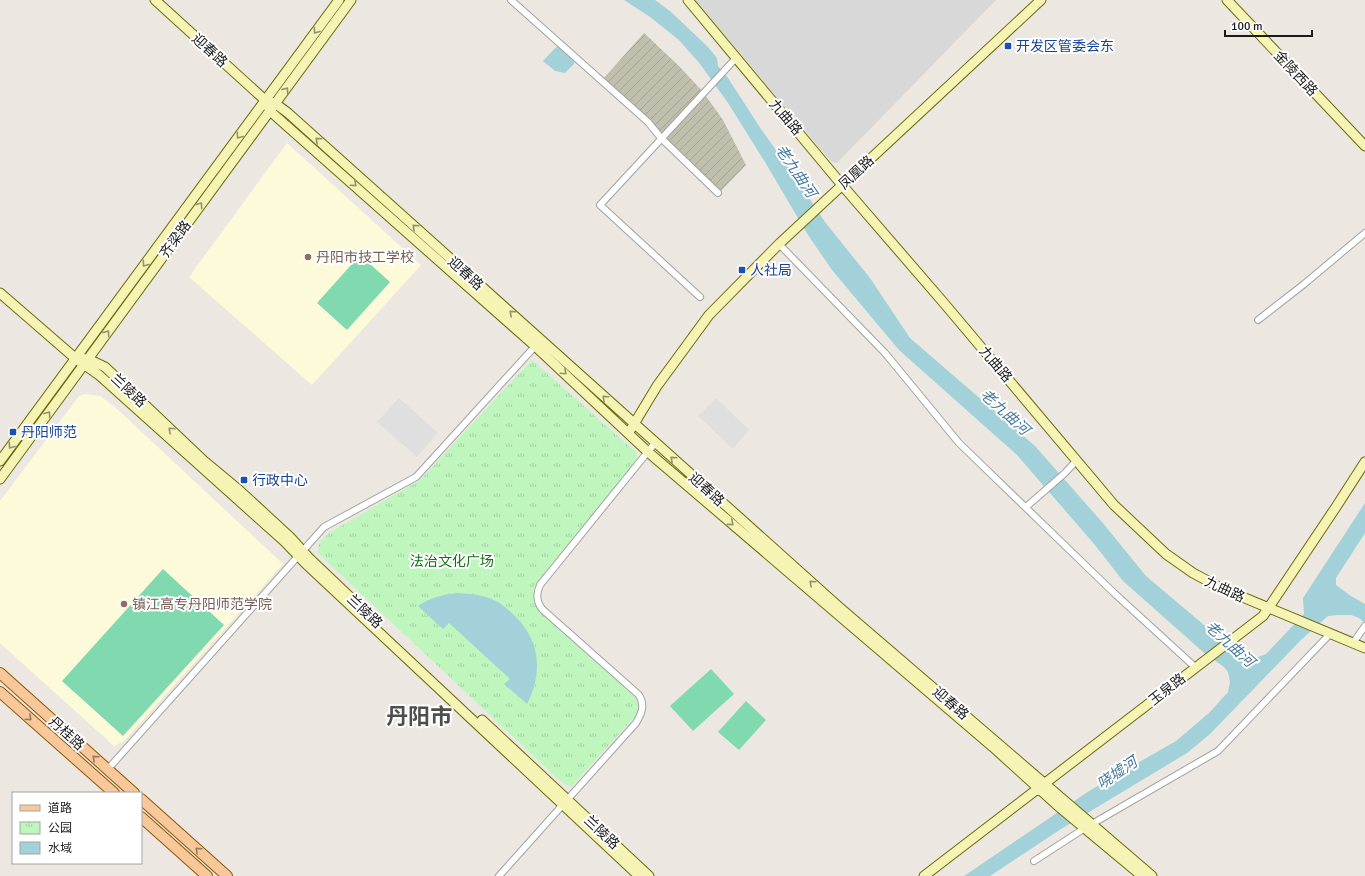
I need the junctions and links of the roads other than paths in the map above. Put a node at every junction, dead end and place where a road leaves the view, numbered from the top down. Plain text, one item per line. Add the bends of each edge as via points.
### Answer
1 (155, 0) edge
2 (339, 0) edge
3 (351, 0) edge
4 (511, 0) edge
5 (688, 0) edge
6 (1041, 0) edge
7 (1227, 0) edge
8 (736, 58) junction
9 (265, 100) junction
10 (273, 107) junction
11 (661, 138) junction
12 (1365, 146) edge
13 (842, 185) junction
14 (718, 193) dead end
15 (1365, 233) edge
16 (779, 244) junction
17 (0, 292) edge
18 (700, 296) dead end
19 (1258, 320) dead end
20 (538, 343) junction
21 (76, 358) junction
22 (86, 362) junction
23 (634, 424) junction
24 (628, 433) junction
25 (655, 443) junction
26 (648, 452) junction
27 (1077, 460) junction
28 (0, 461) edge
29 (1365, 462) edge
30 (0, 479) edge
31 (1026, 507) junction
32 (300, 553) junction
33 (1269, 608) junction
34 (1364, 627) edge
35 (1330, 634) junction
36 (1353, 643) junction
37 (1365, 648) edge
38 (1195, 667) junction
39 (0, 673) edge
40 (0, 692) edge
41 (108, 770) junction
42 (1042, 786) junction
43 (113, 792) edge
44 (133, 792) edge
45 (142, 800) edge
46 (565, 802) junction
47 (142, 818) edge
48 (1085, 823) junction
49 (1034, 861) dead end
50 (207, 876) edge
51 (226, 876) edge
52 (499, 876) edge
53 (639, 876) edge
54 (649, 876) edge
55 (924, 876) edge
56 (1142, 876) edge
57 (1152, 876) edge

1 - 9 street, 迎春路
2 -> 9 street, 齐梁路
10 -> 3 street, 齐梁路
4 - 11 street via 648,122
5 - 8 street, 九曲路
6 - 13 street, 凤凰路
7 - 12 street, 金陵西路
8 - 11 street
8 - 13 street, 九曲路
9 - 10 street, 迎春路
9 -> 21 street, 齐梁路
10 - 20 street, 迎春路
22 -> 10 street, 齐梁路
11 - 14 street
11 - 18 street via 600,205
13 - 16 street, 凤凰路
13 - 27 street, 九曲路
15 - 19 street
16 - 23 street, 凤凰路 via 709,315 657,386
16 - 31 street via 885,353 959,443
17 - 21 street, 兰陵路
23 -> 20 street, 迎春路
20 -> 24 street, 迎春路
20 - 32 street via 416,477 324,528
21 - 22 street, 兰陵路
21 -> 28 street, 齐梁路
30 -> 22 street, 齐梁路
22 - 32 street, 兰陵路
23 - 24 street, 凤凰路
23 - 25 street, 迎春路
24 - 26 street, 迎春路
25 - 26 street
42 -> 25 street, 迎春路
26 -> 42 street, 迎春路
26 - 46 street via 538,590 538,603 542,609 642,700 642,712 636,723
27 - 31 street
27 - 33 street, 九曲路 via 1114,504 1166,554 1221,588
29 - 33 street, 玉泉路
31 - 38 street via 1114,594
32 - 41 street
32 - 46 street, 兰陵路
33 - 35 street, 九曲路
33 - 38 street, 玉泉路 via 1263,616
34 - 36 street
35 - 36 street, 九曲路
35 - 48 street via 1218,751
36 - 37 street, 九曲路
38 - 42 street, 玉泉路
41 -> 39 main road, 丹桂路
40 -> 43 main road, 丹桂路
41 - 44 main road, 丹桂路
42 - 48 street, 迎春路
42 - 55 street, 玉泉路
51 -> 45 main road
46 - 52 street
46 - 53 street, 兰陵路
46 - 54 street, 兰陵路
47 - 50 main road
48 - 49 street
48 - 56 street, 迎春路
48 - 57 street, 迎春路

